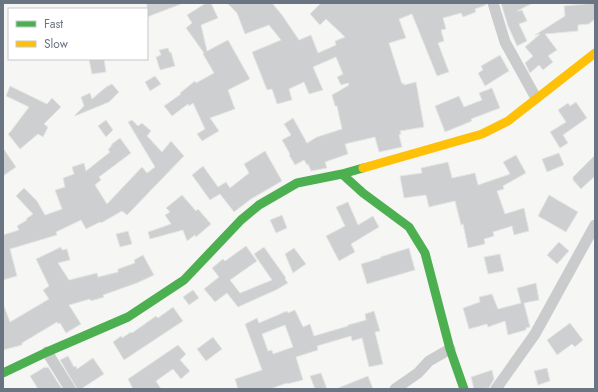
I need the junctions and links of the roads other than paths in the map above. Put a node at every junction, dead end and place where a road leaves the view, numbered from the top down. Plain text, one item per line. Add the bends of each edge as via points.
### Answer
1 (493, 3) edge
2 (595, 53) edge
3 (536, 98) junction
4 (342, 174) junction
5 (595, 225) edge
6 (450, 349) junction
7 (47, 352) junction
8 (3, 373) edge
9 (70, 389) edge
10 (395, 389) edge
11 (464, 389) edge
12 (496, 389) edge

1 - 3 street via 506,42
2 - 3 main road
3 - 4 main road via 508,121 482,134
4 - 6 main road via 363,194 409,227 425,253
4 - 7 main road via 297,183 259,205 241,220 184,280 128,317
5 - 12 street via 535,334
6 - 10 street via 429,361 418,373
6 - 11 main road
7 - 8 main road
7 - 9 street

